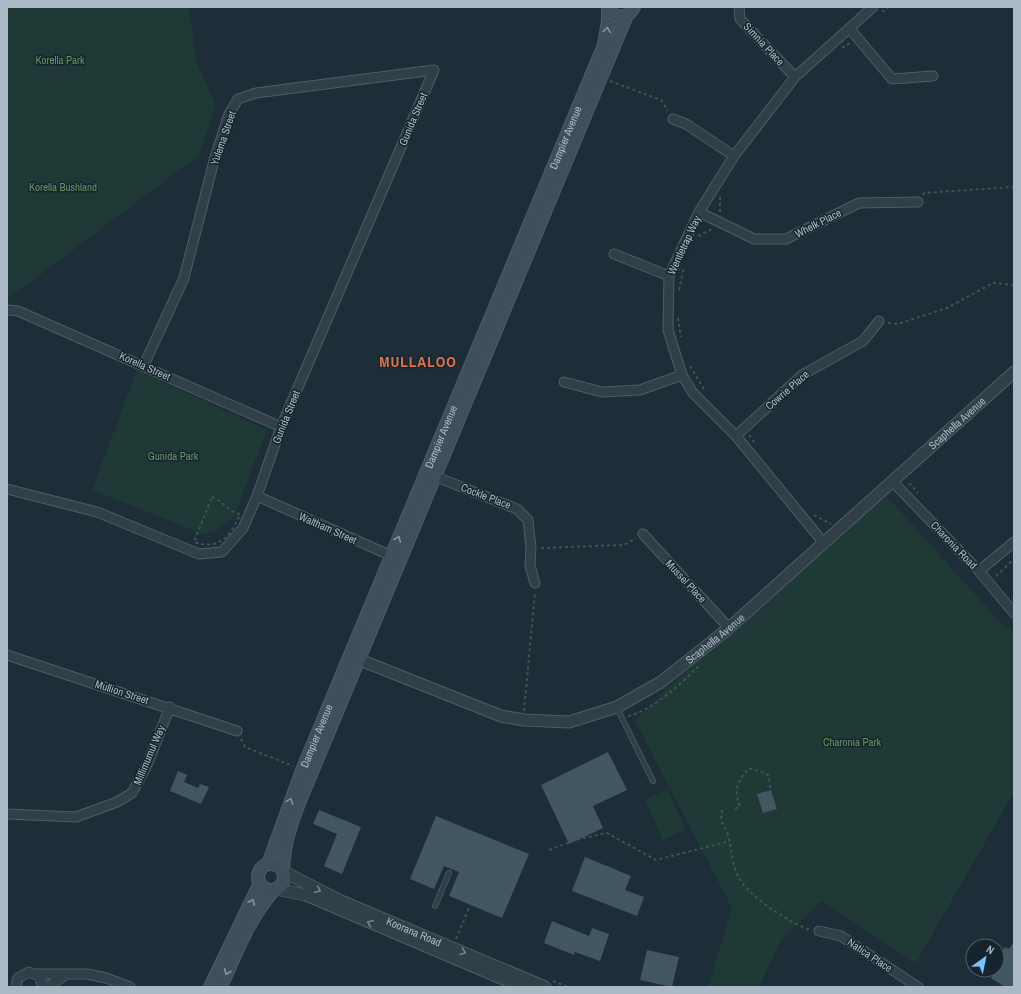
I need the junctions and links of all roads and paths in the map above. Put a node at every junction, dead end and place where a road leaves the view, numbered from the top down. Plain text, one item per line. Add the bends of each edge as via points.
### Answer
1 (739, 7) edge
2 (889, 7) edge
3 (608, 8) edge
4 (631, 11) edge
5 (876, 11) edge
6 (850, 29) junction
7 (857, 37) junction
8 (836, 51) dead end
9 (434, 70) joint
10 (933, 76) dead end
11 (795, 77) junction
12 (607, 80) dead end
13 (673, 119) joint
14 (734, 156) junction
15 (1014, 187) edge
16 (720, 193) dead end
17 (918, 202) joint
18 (699, 212) junction
19 (716, 220) junction
20 (695, 241) dead end
21 (614, 254) dead end
22 (685, 265) dead end
23 (669, 276) junction
24 (1014, 285) edge
25 (678, 294) dead end
26 (7, 310) edge
27 (678, 317) dead end
28 (879, 321) joint
29 (681, 341) dead end
30 (688, 361) dead end
31 (144, 365) junction
32 (1014, 372) edge
33 (682, 375) junction
34 (564, 382) dead end
35 (707, 394) dead end
36 (281, 427) junction
37 (744, 429) junction
38 (736, 436) junction
39 (755, 446) dead end
40 (430, 474) junction
41 (892, 481) junction
42 (7, 489) edge
43 (257, 496) junction
44 (811, 511) dead end
45 (240, 514) joint
46 (836, 530) junction
47 (643, 534) joint
48 (823, 542) junction
49 (1014, 542) edge
50 (531, 548) junction
51 (395, 558) junction
52 (1014, 559) edge
53 (979, 571) junction
54 (995, 576) dead end
55 (535, 583) joint
56 (1014, 613) edge
57 (729, 628) junction
58 (7, 655) edge
59 (354, 657) junction
60 (617, 706) junction
61 (170, 707) junction
62 (524, 720) junction
63 (237, 731) joint
64 (297, 768) dead end
65 (653, 781) dead end
66 (771, 790) dead end
67 (735, 809) dead end
68 (722, 810) dead end
69 (7, 814) edge
70 (730, 841) junction
71 (549, 850) dead end
72 (268, 864) junction
73 (283, 871) junction
74 (448, 873) dead end
75 (260, 883) junction
76 (275, 890) junction
77 (470, 905) dead end
78 (435, 906) dead end
79 (819, 932) joint
80 (455, 940) dead end
81 (36, 974) junction
82 (65, 975) junction
83 (18, 978) junction
84 (7, 979) edge
85 (16, 987) edge
86 (43, 987) edge
87 (48, 987) edge
88 (130, 987) edge
89 (210, 987) edge
90 (221, 987) edge
91 (522, 987) edge
92 (545, 987) edge
93 (918, 987) edge

1 - 11 street, Simnia Place via 740,18
2 - 5 path
3 - 4 main road via 610,13 617,17
40 -> 3 main road, Dampier Avenue via 604,45
4 - 40 main road, Dampier Avenue
5 - 6 street, Wentletrap Way
6 - 7 street
6 - 11 street, Wentletrap Way
7 - 8 path
7 - 10 street via 892,79
9 - 31 street, Yulema Street via 256,93 238,99 229,114 214,161 184,278
9 - 36 street, Gunida Street
11 - 14 street, Wentletrap Way
12 - 13 path via 661,100
13 - 14 street via 686,124
14 - 18 street, Wentletrap Way
15 - 17 path via 924,193
16 - 19 path via 720,213
17 - 19 street, Whelk Place via 859,203 786,239 754,239
18 - 19 street, Whelk Place
18 - 23 street, Wentletrap Way
19 - 20 path via 711,230 698,236
21 - 23 street
22 - 25 path
23 - 33 street, Wentletrap Way via 668,330
24 - 28 path via 993,283 947,308 898,324
26 - 31 street, Korella Street via 18,311
27 - 29 path
28 - 37 street, Cowrie Place via 863,341 802,374
30 - 35 path
31 - 36 street, Korella Street
32 - 41 street, Scaphella Avenue
33 - 34 street via 640,390 602,392
33 - 38 street, Wentletrap Way via 693,393
36 - 43 street, Gunida Street
37 - 38 street, Cowrie Place
37 - 39 path
38 - 48 street, Wentletrap Way
40 - 50 street, Cockle Place via 517,508 528,520
40 - 51 main road, Dampier Avenue
41 - 46 street, Scaphella Avenue
41 - 53 street, Charonia Road
42 - 43 street, Gunida Street via 97,512 199,554 222,552 243,528
43 - 51 street, Waltham Street
44 - 46 path via 815,516 831,523
45 - 45 path via 212,498 194,542 203,545 214,544 225,539
46 - 48 street, Scaphella Avenue
47 - 50 path via 624,545
47 - 57 street, Mussel Place
48 - 57 street, Scaphella Avenue
49 - 53 street
50 - 55 street, Cockle Place via 530,566
51 - 59 main road, Dampier Avenue
52 - 54 path
53 - 56 street, Charonia Road
55 - 62 path
57 - 60 street, Scaphella Avenue via 662,682
58 - 61 street, Mullion Street
59 - 62 street, Scaphella Avenue via 501,716
72 -> 59 main road, Dampier Avenue via 303,768
59 - 73 main road, Dampier Avenue via 290,828 283,856
60 - 62 street, Scaphella Avenue via 569,722
60 - 65 lane
61 - 63 street, Mullion Street
61 - 69 street, Millimumul Way via 147,765 132,793 117,802 76,817
63 - 64 path via 245,747
66 - 67 path via 768,775 749,768 737,786 735,796 740,806
68 - 70 path via 721,821 727,829
70 - 71 path via 656,860 607,833 579,839
70 - 79 path via 738,876 752,892 775,912 804,928
72 - 73 main road via 276,865
72 - 75 main road via 260,872
73 - 76 main road via 282,884
73 -> 92 street, Koorana Road via 310,887 348,904
74 - 78 lane
75 - 76 main road via 266,889
89 -> 75 main road
76 -> 90 main road via 260,906 247,928
91 -> 76 street, Koorana Road via 306,895
77 - 80 path
79 - 93 street, Natica Place via 841,936
81 - 82 street
81 - 83 street via 25,973
81 - 86 street via 41,978
82 - 87 street
82 - 88 street via 87,974
83 - 84 street
83 - 85 street

